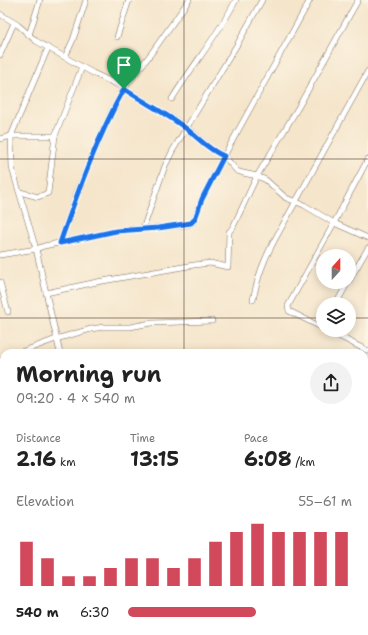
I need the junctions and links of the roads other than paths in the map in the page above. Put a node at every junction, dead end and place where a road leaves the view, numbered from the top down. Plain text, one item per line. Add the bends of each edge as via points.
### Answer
1 (40, 0) edge
2 (86, 0) edge
3 (129, 0) edge
4 (189, 0) edge
5 (236, 0) edge
6 (262, 0) edge
7 (310, 0) edge
8 (358, 0) edge
9 (0, 14) edge
10 (14, 23) junction
11 (29, 35) junction
12 (117, 37) dead end
13 (48, 48) junction
14 (0, 55) edge
15 (65, 57) junction
16 (82, 67) junction
17 (368, 71) edge
18 (124, 89) junction
19 (172, 99) dead end
20 (186, 128) junction
21 (11, 136) junction
22 (55, 136) junction
23 (0, 139) edge
24 (224, 156) junction
25 (368, 159) edge
26 (257, 176) junction
27 (20, 192) junction
28 (296, 202) junction
29 (334, 223) junction
30 (143, 229) junction
31 (368, 238) edge
32 (60, 243) junction
33 (368, 248) edge
34 (36, 249) junction
35 (0, 254) edge
36 (356, 269) edge
37 (0, 282) edge
38 (46, 293) junction
39 (253, 300) dead end
40 (8, 312) dead end
41 (212, 321) dead end
42 (316, 324) edge
43 (341, 337) edge
44 (56, 339) junction
45 (29, 349) edge
46 (59, 349) edge
47 (364, 349) edge

1 - 11 street
2 - 15 street
3 - 12 street
4 - 18 street
5 - 19 street
6 - 20 street
7 - 24 street
8 - 26 street
9 - 10 street
10 - 11 street
10 - 14 street
11 - 13 street
13 - 15 street
13 - 21 street
15 - 16 street
16 - 18 street
16 - 22 street
17 - 28 street
18 - 20 street
18 - 32 street via 78,190
20 - 24 street via 212,150
20 - 30 street via 165,166
21 - 22 street
21 - 23 street
21 - 27 street via 12,168
22 - 27 street via 48,193 38,196
24 - 26 street via 237,171
24 - 30 street via 193,222 187,225
25 - 29 street
26 - 28 street via 266,180 286,198
26 - 38 street via 229,232 228,267 210,263 194,265
27 - 34 street
28 - 29 street
28 - 39 street via 258,274
29 - 31 street
29 - 42 street via 288,306 290,311
30 - 32 street via 116,231
32 - 34 street
33 - 36 street
34 - 35 street
34 - 38 street
37 - 40 street
38 - 44 street
41 - 44 street via 104,326
43 - 47 street
44 - 45 street
44 - 46 street

